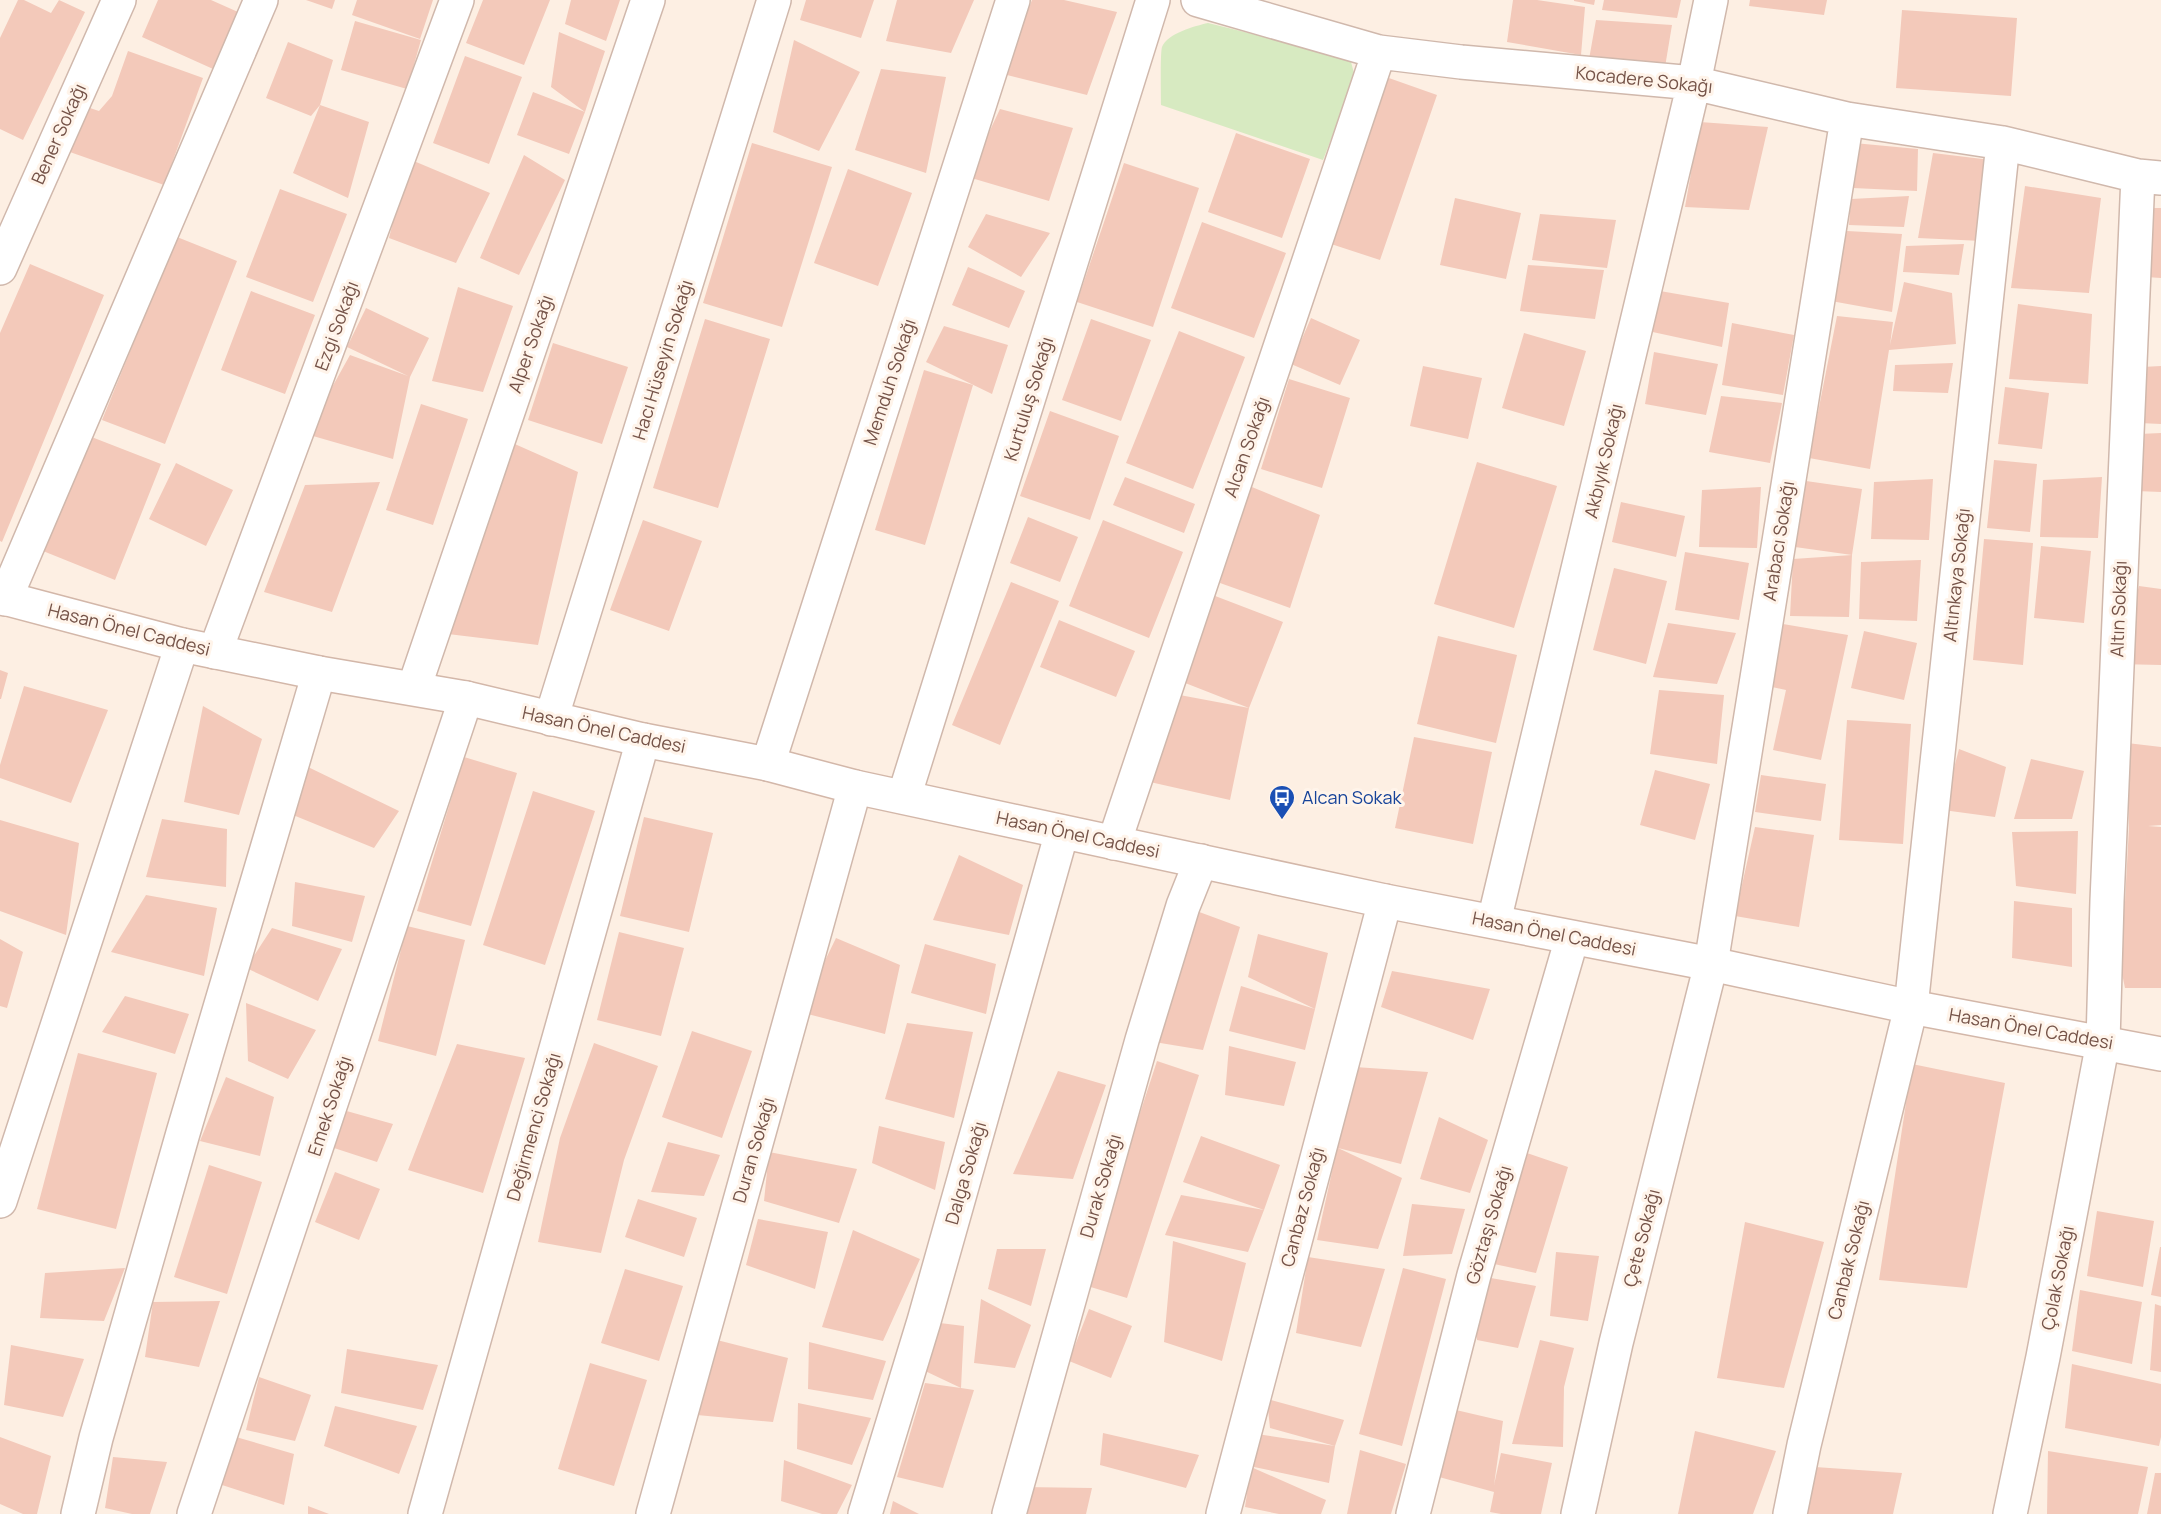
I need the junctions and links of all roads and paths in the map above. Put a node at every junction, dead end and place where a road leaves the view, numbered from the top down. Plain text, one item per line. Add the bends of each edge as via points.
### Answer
1 (119, 0) edge
2 (261, 0) edge
3 (457, 0) edge
4 (648, 0) edge
5 (774, 0) edge
6 (1013, 0) edge
7 (1153, 0) edge
8 (1710, 0) edge
9 (1202, 1) edge
10 (1379, 52) junction
11 (1694, 83) junction
12 (1847, 118) junction
13 (2003, 143) junction
14 (2149, 177) edge
15 (0, 267) edge
16 (3, 598) edge
17 (182, 645) junction
18 (215, 652) junction
19 (319, 673) junction
20 (414, 688) junction
21 (466, 698) junction
22 (551, 719) junction
23 (643, 740) junction
24 (768, 764) junction
25 (855, 787) junction
26 (904, 797) junction
27 (1062, 832) junction
28 (1114, 843) junction
29 (1201, 861) junction
30 (1385, 901) junction
31 (1494, 921) junction
32 (1572, 938) junction
33 (1711, 964) junction
34 (1911, 1007) junction
35 (2103, 1042) junction
36 (2161, 1054) edge
37 (0, 1201) edge
38 (78, 1514) edge
39 (194, 1514) edge
40 (425, 1514) edge
41 (653, 1514) edge
42 (865, 1514) edge
43 (1009, 1514) edge
44 (1222, 1514) edge
45 (1413, 1514) edge
46 (1578, 1514) edge
47 (1790, 1514) edge
48 (2010, 1514) edge

1 - 15 street, Bener Sokağı
2 - 16 street
3 - 18 street, Ezgi Sokağı
4 - 20 street, Alper Sokağı
5 - 22 street, Hacı Hüseyin Sokağı
6 - 24 street, Memduh Sokağı
7 - 26 street, Kurtuluş Sokağı
8 - 11 street, Akbıyık Sokağı
9 - 10 street, Kocadere Sokağı
10 - 11 street, Kocadere Sokağı
10 - 28 street, Alcan Sokağı
11 - 12 street, Kocadere Sokağı
11 - 31 street, Akbıyık Sokağı
12 - 13 street, Kocadere Sokağı
12 - 33 street, Arabacı Sokağı
13 - 14 street, Kocadere Sokağı
13 - 34 street, Altınkaya Sokağı
14 - 35 street, Altın Sokağı via 2107,901
16 - 17 street, Hasan Önel Caddesi
17 - 18 street, Hasan Önel Caddesi
17 - 37 street
18 - 19 street, Hasan Önel Caddesi
19 - 20 street, Hasan Önel Caddesi
19 - 38 street via 179,1145
20 - 21 street, Hasan Önel Caddesi
21 - 22 street, Hasan Önel Caddesi
21 - 39 street, Emek Sokağı
22 - 23 street, Hasan Önel Caddesi
23 - 24 street, Hasan Önel Caddesi
23 - 40 street, Değirmenci Sokağı
24 - 25 street, Hasan Önel Caddesi
25 - 26 street, Hasan Önel Caddesi
25 - 41 street, Duran Sokağı
26 - 27 street, Hasan Önel Caddesi
27 - 28 street, Hasan Önel Caddesi
27 - 42 street, Dalga Sokağı via 924,1322
28 - 29 street, Hasan Önel Caddesi
29 - 30 street, Hasan Önel Caddesi
29 - 43 street, Durak Sokağı via 1142,1040
30 - 31 street, Hasan Önel Caddesi
30 - 44 street, Canbaz Sokağı
31 - 32 street, Hasan Önel Caddesi
32 - 33 street, Hasan Önel Caddesi
32 - 45 street, Göztaşı Sokağı via 1474,1275
33 - 34 street, Hasan Önel Caddesi
33 - 46 street, Çete Sokağı via 1616,1343
34 - 35 street, Hasan Önel Caddesi
34 - 47 street, Canbak Sokağı
35 - 36 street, Hasan Önel Caddesi
35 - 48 street, Çolak Sokağı

